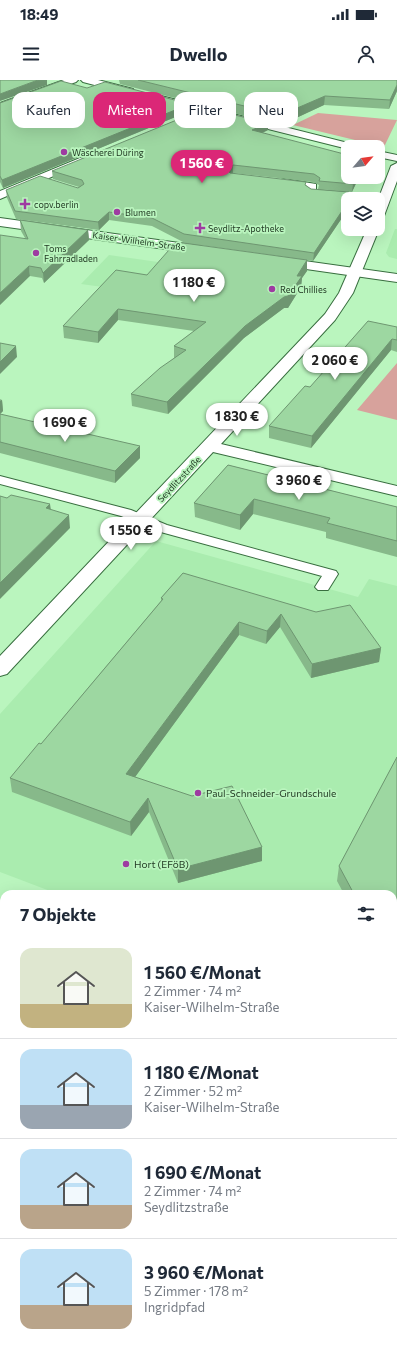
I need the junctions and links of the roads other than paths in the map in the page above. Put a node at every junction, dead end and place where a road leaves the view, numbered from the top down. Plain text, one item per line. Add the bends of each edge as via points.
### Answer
1 (73, 80) edge
2 (86, 80) edge
3 (133, 92) edge
4 (0, 106) edge
5 (236, 118) edge
6 (341, 144) edge
7 (385, 155) edge
8 (89, 158) edge
9 (397, 158) edge
10 (397, 166) edge
11 (39, 179) junction
12 (50, 182) edge
13 (277, 182) edge
14 (0, 195) edge
15 (341, 195) edge
16 (385, 196) edge
17 (0, 222) edge
18 (370, 236) edge
19 (214, 252) edge
20 (262, 259) edge
21 (355, 272) junction
22 (397, 278) edge
23 (210, 446) junction
24 (0, 480) edge
25 (397, 491) edge
26 (141, 520) junction
27 (323, 587) dead end
28 (0, 669) edge

1 - 4 street
2 - 3 street
5 - 6 street
7 - 9 street
8 - 11 street
10 - 16 street
11 - 12 lane
11 - 14 street
13 - 15 lane via 313,186 311,192
17 - 19 street, Kaiser-Wilhelm-Straße
18 - 21 street, Seydlitzstraße
20 - 21 street
21 - 22 street
21 - 23 street, Seydlitzstraße via 346,293 330,317
23 - 25 street
23 - 26 street, Seydlitzstraße
24 - 26 lane
26 - 27 lane via 331,574
26 - 28 street, Seydlitzstraße

